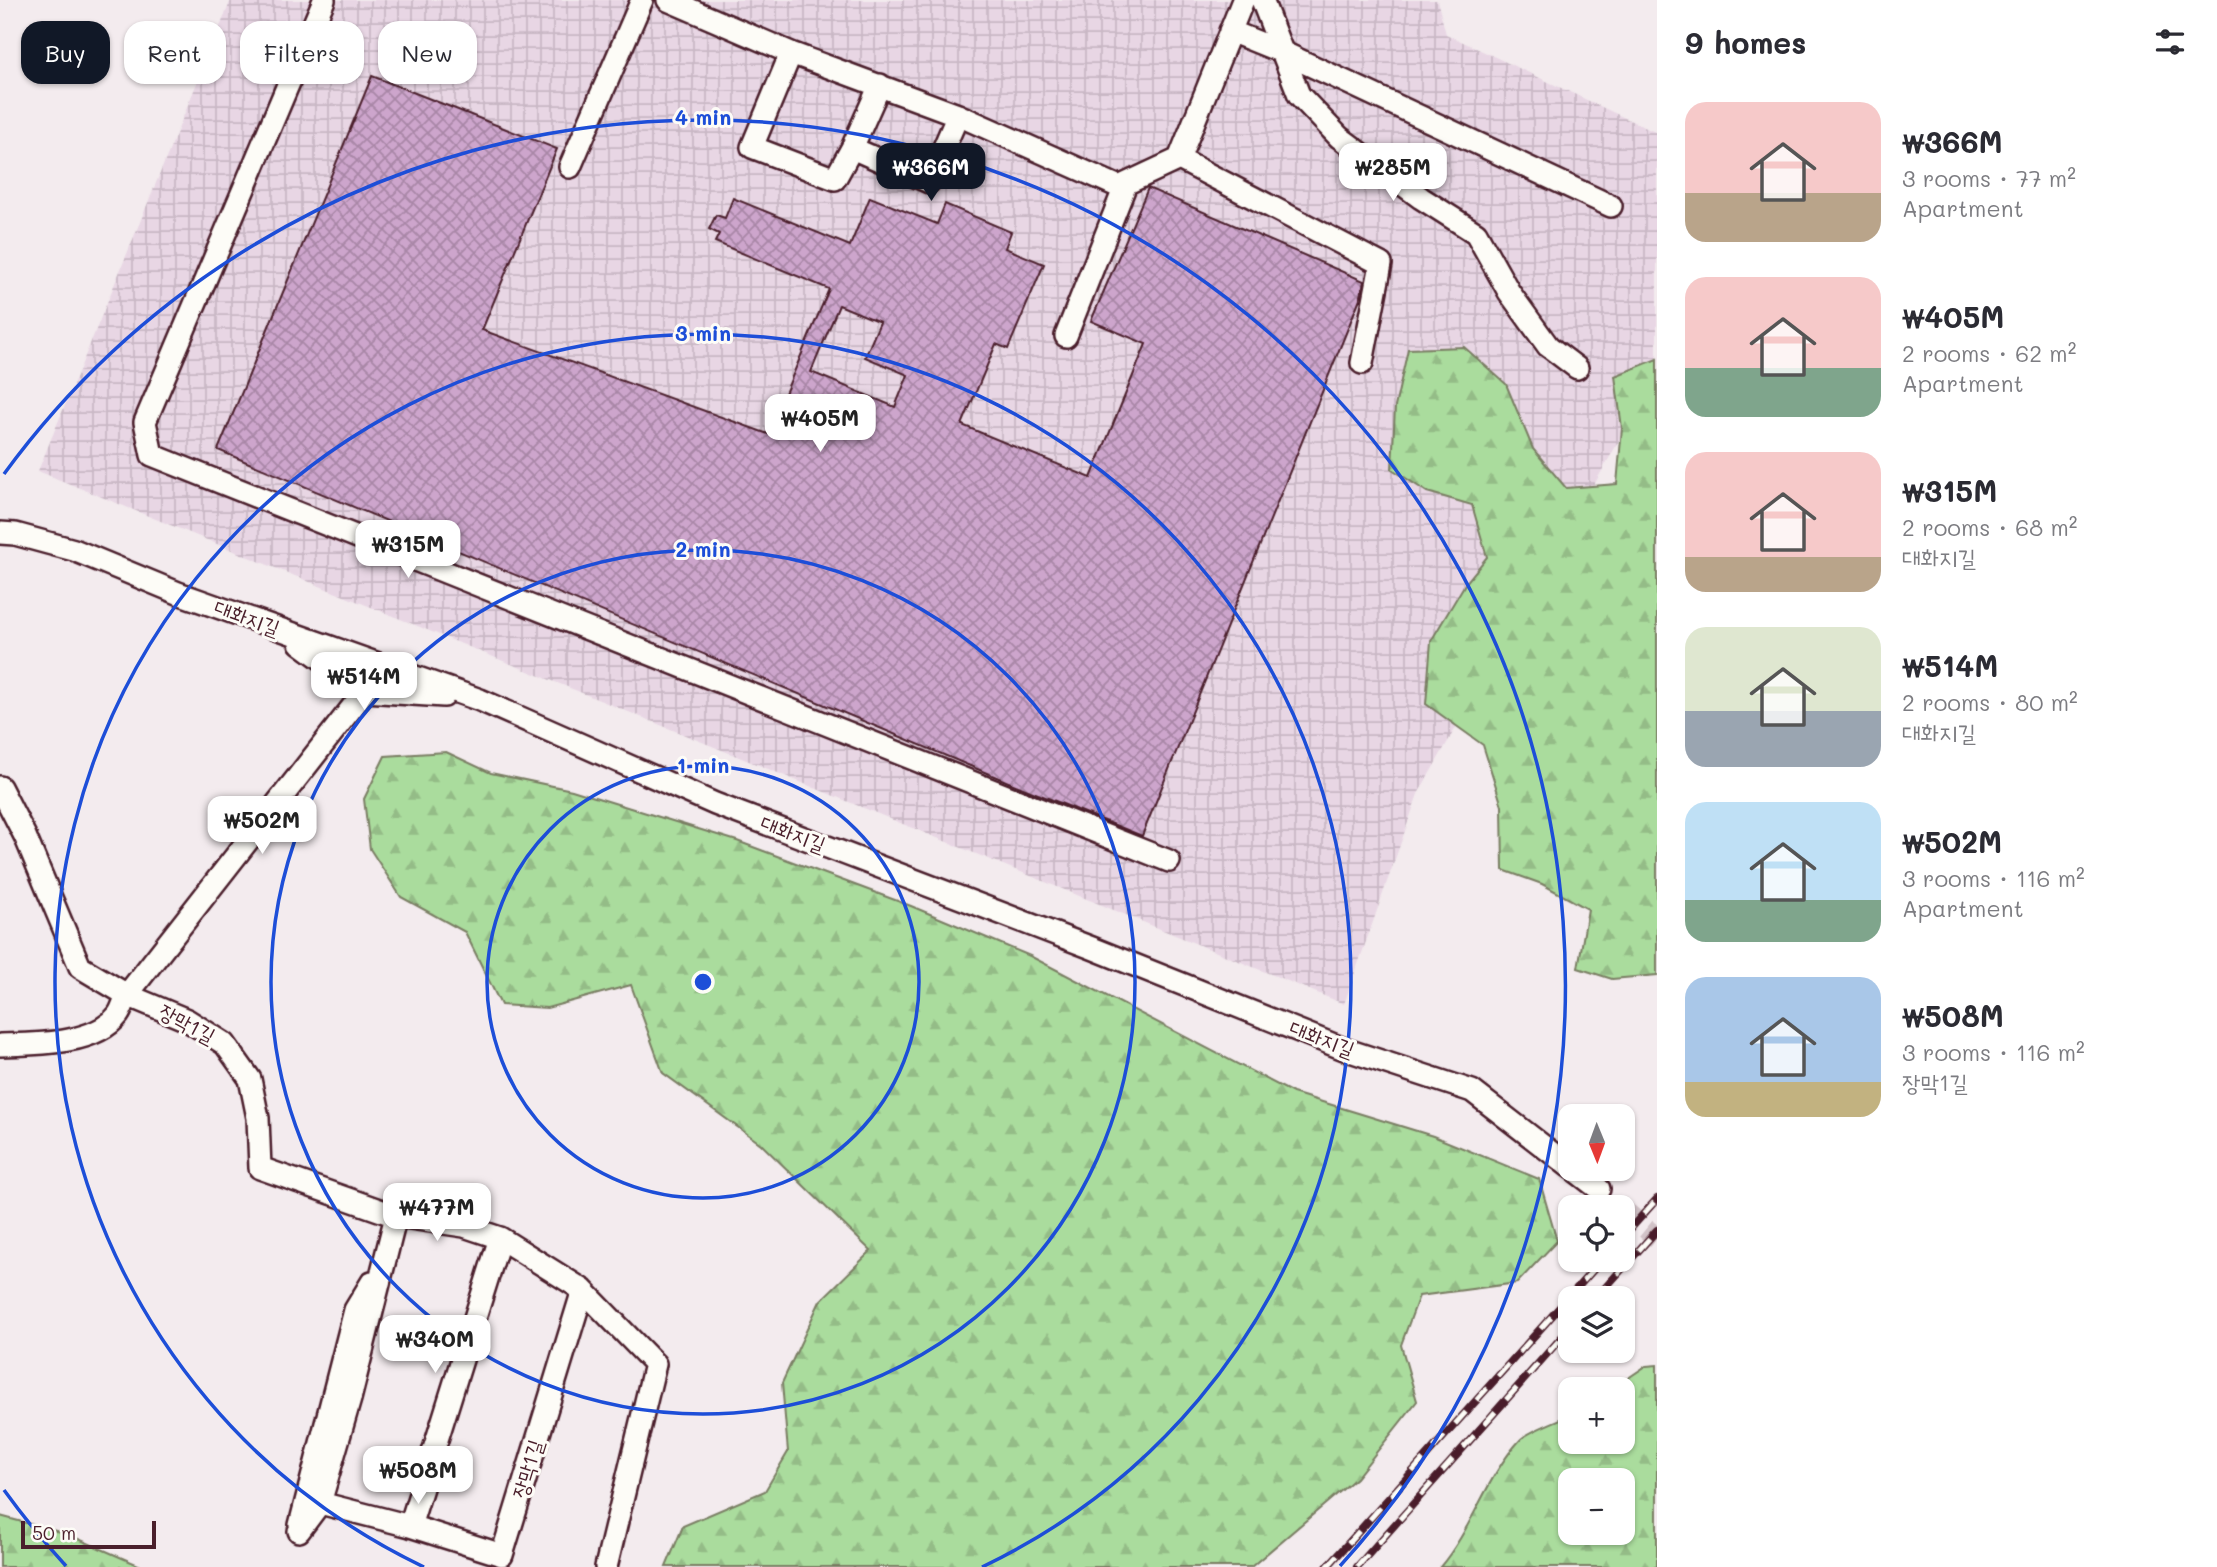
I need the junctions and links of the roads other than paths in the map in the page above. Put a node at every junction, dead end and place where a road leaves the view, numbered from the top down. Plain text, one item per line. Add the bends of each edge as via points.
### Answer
1 (324, 0) edge
2 (642, 0) edge
3 (668, 0) edge
4 (1243, 0) edge
5 (1262, 0) edge
6 (1230, 31) junction
7 (1282, 52) junction
8 (791, 53) junction
9 (880, 85) junction
10 (958, 116) junction
11 (852, 148) junction
12 (1179, 159) junction
13 (570, 167) dead end
14 (1118, 187) junction
15 (1611, 206) dead end
16 (1066, 336) dead end
17 (1362, 363) dead end
18 (1577, 368) dead end
19 (0, 533) edge
20 (284, 631) junction
21 (365, 691) junction
22 (480, 700) junction
23 (0, 787) edge
24 (1168, 861) dead end
25 (127, 995) junction
26 (0, 1045) edge
27 (1558, 1158) edge
28 (1588, 1181) edge
29 (1599, 1189) dead end
30 (396, 1216) junction
31 (500, 1238) junction
32 (384, 1262) junction
33 (583, 1290) junction
34 (320, 1503) junction
35 (410, 1525) junction
36 (606, 1567) edge

1 - 24 street via 145,422 152,455
2 - 13 street
3 - 8 street
4 - 6 street
5 - 7 street
6 - 7 street
6 - 12 street
7 - 15 street
7 - 18 street via 1299,95 1339,137 1476,233 1509,292 1548,346
8 - 9 street
8 - 11 street via 752,147 835,179
9 - 10 street
9 - 11 street
10 - 11 street via 929,182
10 - 14 street
12 - 14 street
12 - 17 street via 1381,264
14 - 16 street via 1124,189
19 - 20 street, 대화지길 via 74,550
20 - 21 street
20 - 22 street, 대화지길
21 - 22 street
21 - 25 street
22 - 27 street, 대화지길 via 715,804 1344,1049 1472,1091
23 - 25 street, 장막1길 via 80,967
25 - 26 street via 118,1015 93,1034 42,1044
25 - 30 street, 장막1길 via 187,1020 225,1044 250,1079 258,1118 260,1168
28 - 29 street, 대화지길
30 - 31 street, 장막1길 via 464,1226
30 - 32 street
31 - 33 street, 장막1길
31 - 35 street
32 - 34 street
32 - 34 street via 355,1310 299,1531
33 - 35 street, 장막1길 via 502,1555
33 - 36 street, 장막1길 via 655,1364
34 - 35 street, 장막1길

